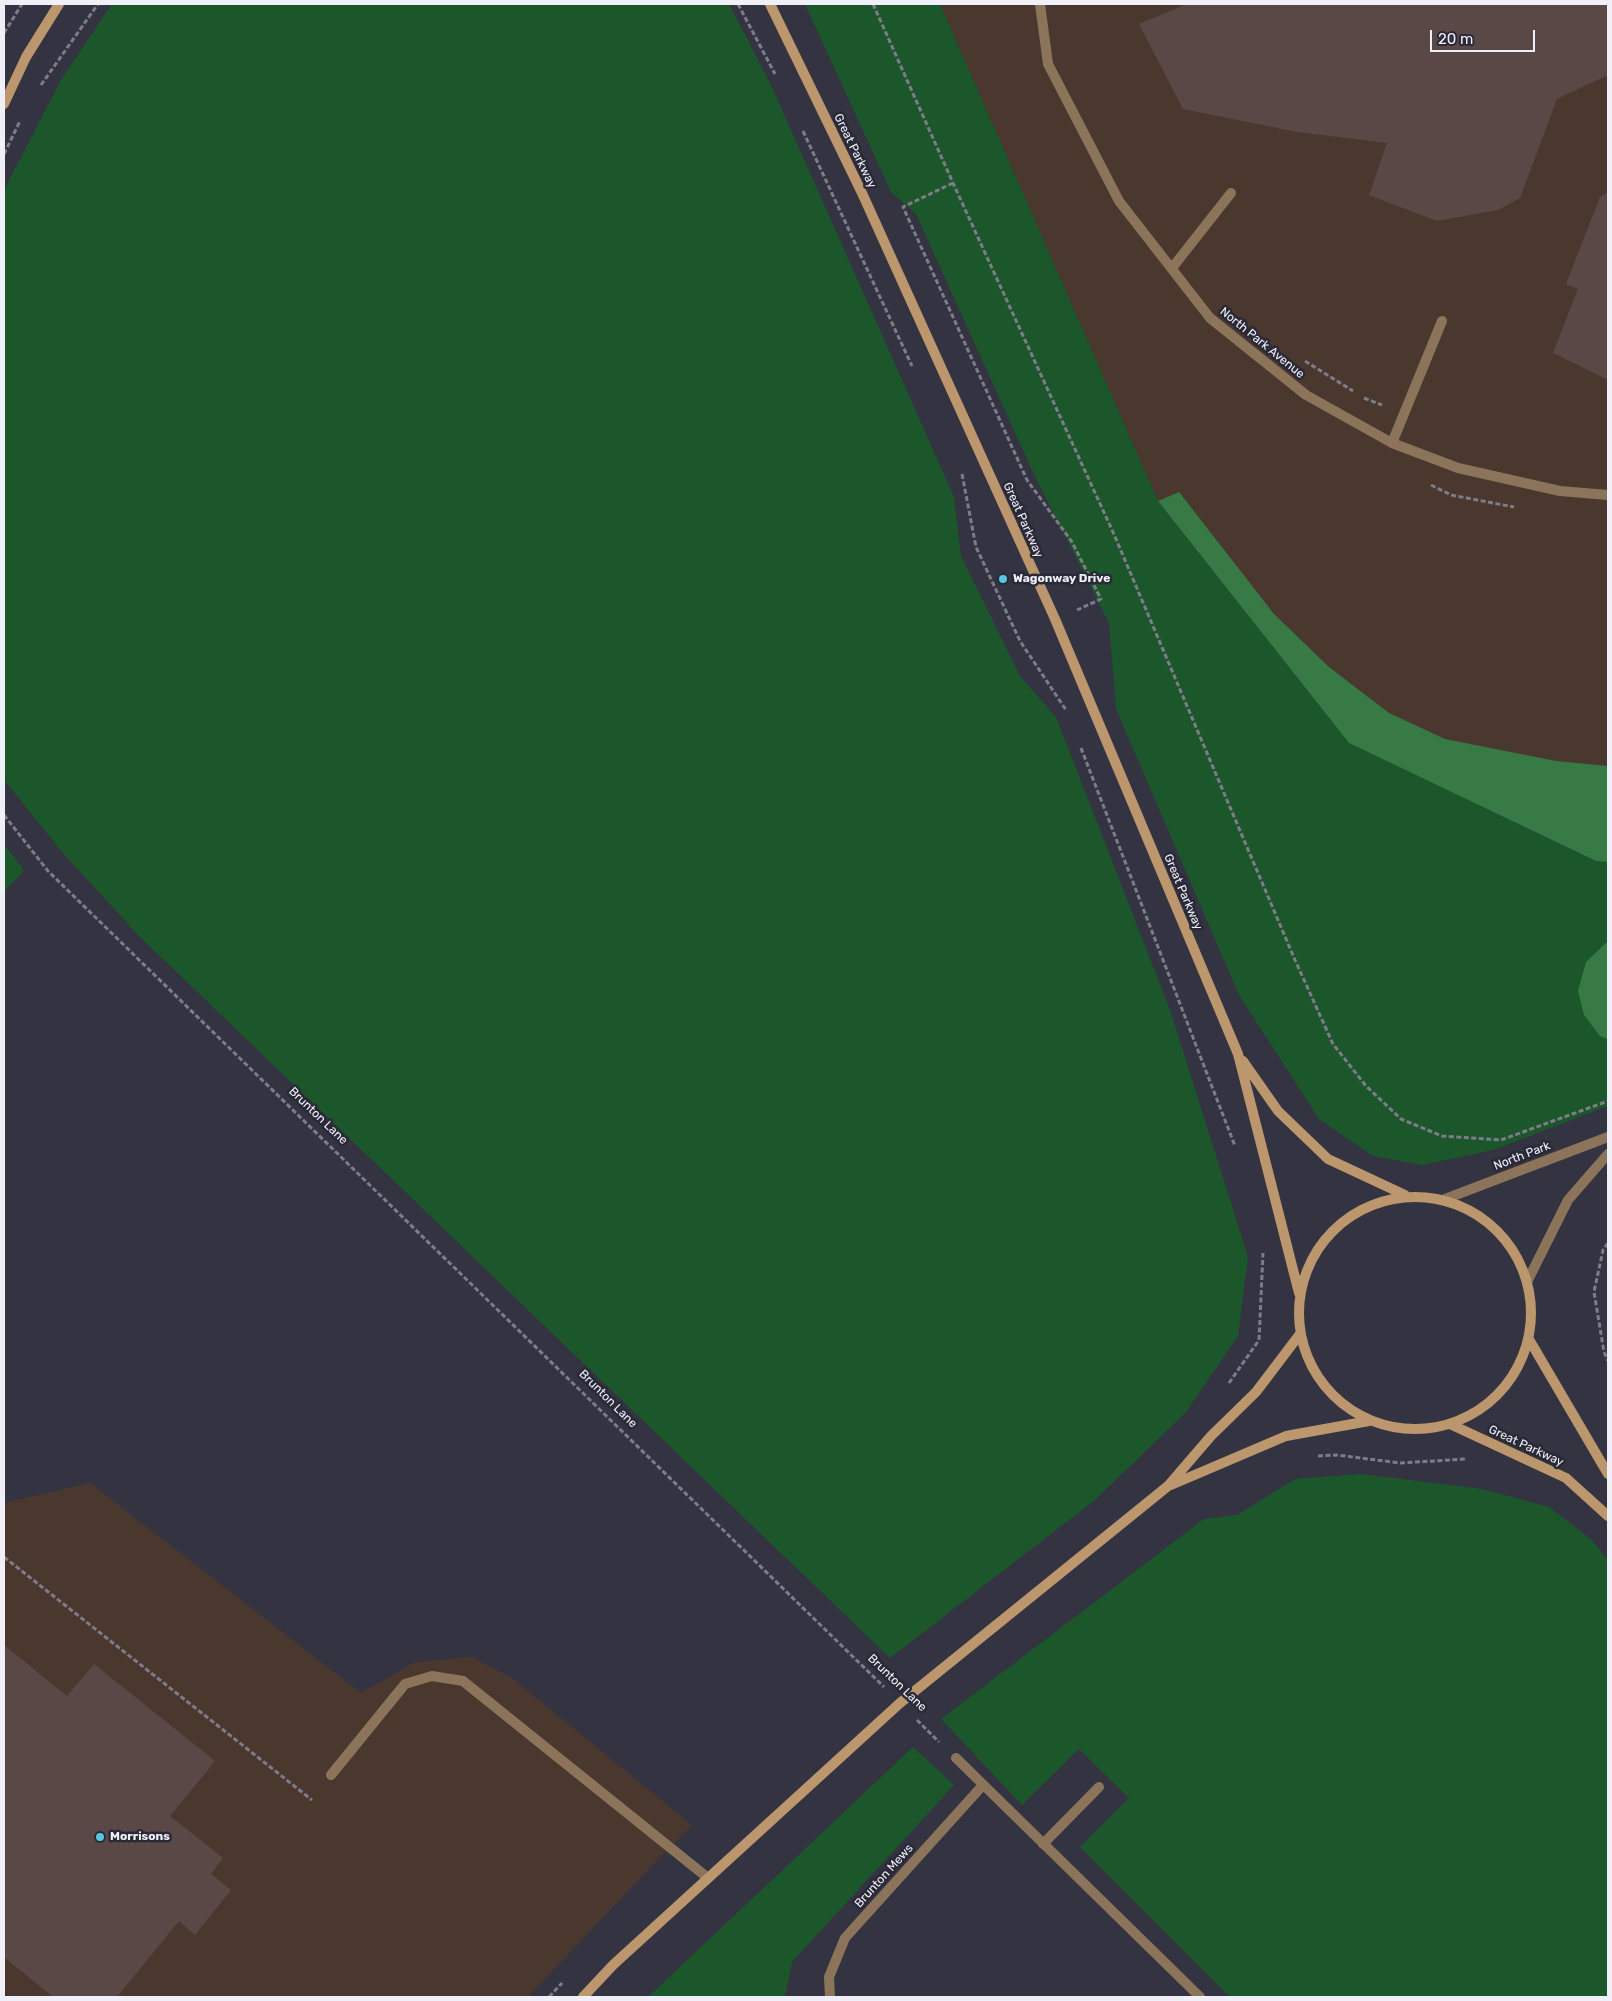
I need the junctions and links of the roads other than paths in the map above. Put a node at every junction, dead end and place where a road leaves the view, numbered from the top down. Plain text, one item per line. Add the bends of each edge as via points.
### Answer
1 (59, 4) edge
2 (770, 4) edge
3 (1040, 4) edge
4 (4, 104) edge
5 (1231, 193) dead end
6 (1172, 268) junction
7 (1442, 321) dead end
8 (1392, 443) junction
9 (1608, 495) edge
10 (1238, 1054) junction
11 (1608, 1137) edge
12 (1608, 1154) edge
13 (1405, 1196) junction
14 (1445, 1199) junction
15 (1527, 1282) junction
16 (1299, 1293) junction
17 (1300, 1334) junction
18 (1530, 1341) junction
19 (1369, 1421) junction
20 (1452, 1425) junction
21 (1608, 1474) edge
22 (1168, 1486) junction
23 (1608, 1516) edge
24 (956, 1758) road end
25 (331, 1775) dead end
26 (984, 1785) junction
27 (1099, 1787) dead end
28 (1043, 1844) junction
29 (708, 1878) junction
30 (583, 1997) edge
31 (830, 1997) edge
32 (1200, 1997) edge

1 - 4 street via 26,57
2 - 10 street, Great Parkway via 862,193 1055,620
3 - 6 street, North Park Avenue via 1048,64 1119,201
5 - 6 street
6 - 8 street, North Park Avenue via 1210,318 1306,395
7 - 8 street
8 - 9 street, North Park Avenue via 1458,468 1560,491
10 - 13 street, Great Parkway via 1278,1111 1328,1159
10 - 16 street, Great Parkway
11 - 14 street, North Park
12 - 15 street via 1568,1200
13 - 14 street, Great Parkway
13 - 16 street, Great Parkway via 1372,1203 1340,1222 1313,1255
14 - 15 street, Great Parkway via 1480,1215 1497,1228 1519,1257
15 - 18 street, Great Parkway via 1532,1298
16 - 17 street, Great Parkway
17 - 19 street, Great Parkway via 1310,1365 1326,1390
17 - 22 street via 1256,1392 1211,1436
18 - 20 street, Great Parkway via 1506,1389 1484,1409
18 - 21 street
19 - 20 street, Great Parkway via 1404,1430
19 - 22 street via 1286,1436
20 - 23 street, Great Parkway via 1566,1478
22 - 29 street via 900,1703
24 - 26 street
25 - 29 street via 405,1684 432,1676 463,1681
26 - 28 street
26 - 31 street, Brunton Mews via 845,1938 829,1977
27 - 28 street
28 - 32 street
29 - 30 street

